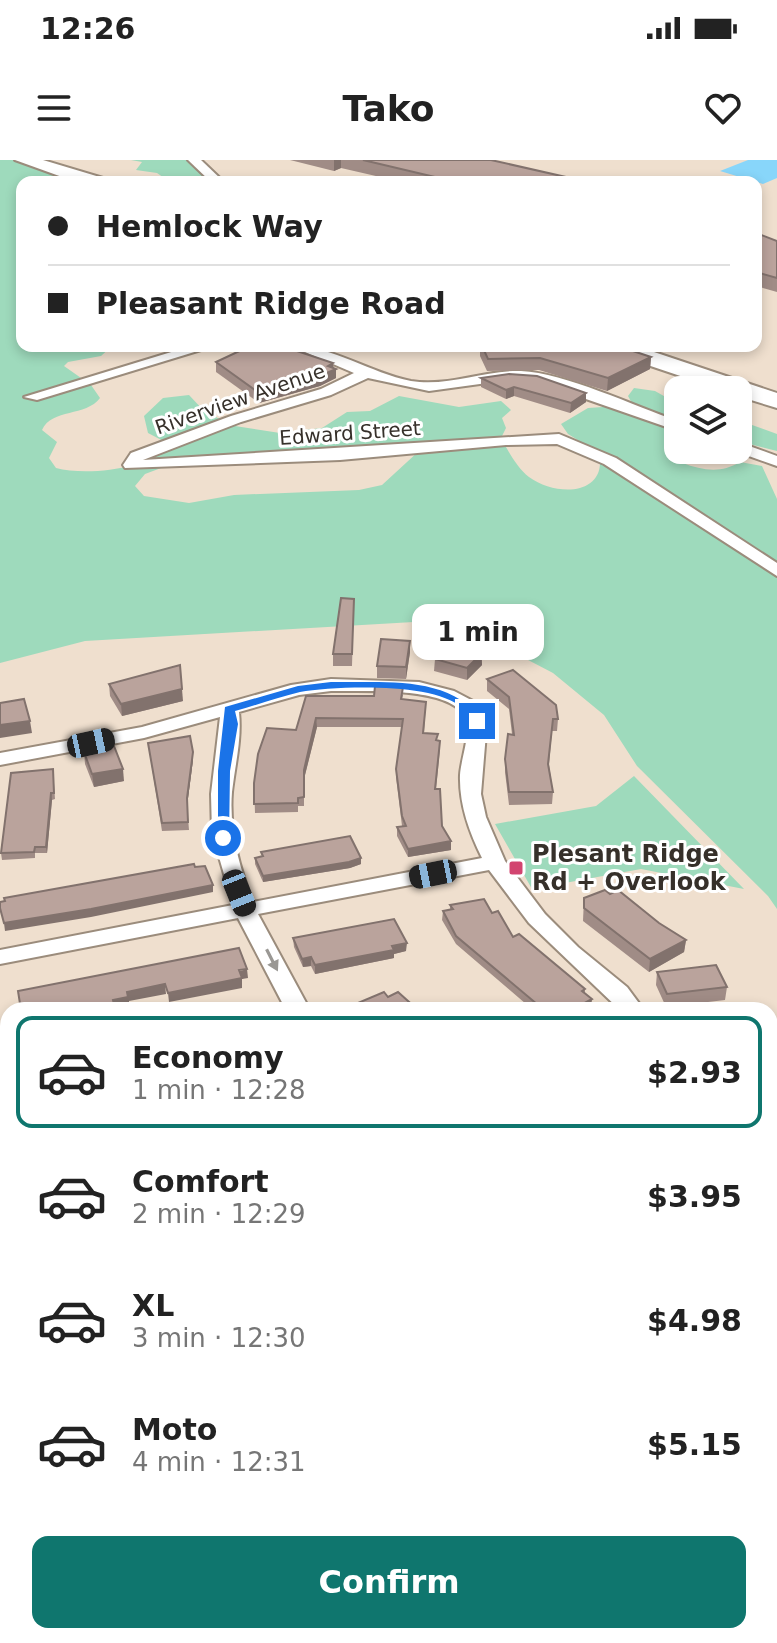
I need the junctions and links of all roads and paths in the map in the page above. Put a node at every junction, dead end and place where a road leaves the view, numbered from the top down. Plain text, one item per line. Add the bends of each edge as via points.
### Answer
1 (24, 160) edge
2 (194, 160) edge
3 (76, 176) edge
4 (211, 176) edge
5 (186, 352) edge
6 (314, 352) edge
7 (337, 352) edge
8 (632, 352) edge
9 (327, 357) junction
10 (371, 371) junction
11 (32, 397) dead end
12 (777, 401) edge
13 (664, 421) edge
14 (752, 452) edge
15 (777, 461) edge
16 (136, 467) joint
17 (777, 571) edge
18 (229, 710) junction
19 (0, 759) edge
20 (495, 862) junction
21 (246, 910) junction
22 (0, 957) edge
23 (294, 1002) edge
24 (628, 1002) edge

1 - 3 main road
2 - 4 street
5 - 11 street
6 - 9 street
7 - 9 street
8 - 12 main road
9 - 10 street
10 - 13 street via 432,388 518,373
10 - 16 street, Riverview Avenue via 326,392 137,456 130,462
14 - 15 street
16 - 17 street, Edward Street via 506,440 566,441 610,461
18 - 19 street
18 - 20 street via 331,685 419,688 466,705 477,721 470,791 477,825
18 - 21 street via 223,838
20 - 21 street
20 - 24 street via 528,909
21 - 22 street
21 -> 23 street

